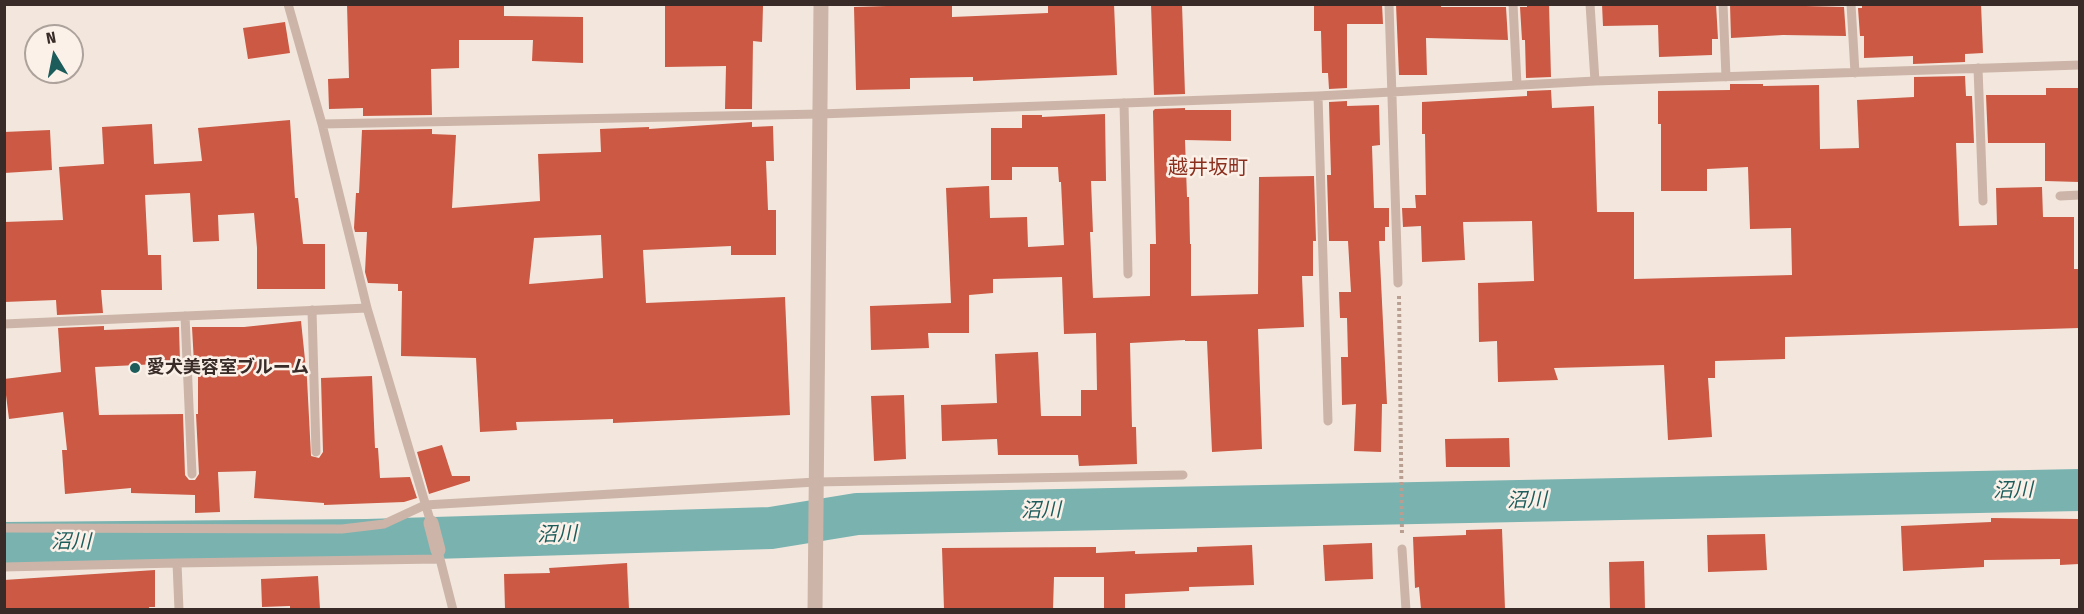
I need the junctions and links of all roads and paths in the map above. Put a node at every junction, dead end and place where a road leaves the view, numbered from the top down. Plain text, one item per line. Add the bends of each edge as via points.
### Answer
1 (288, 4) edge
2 (821, 4) edge
3 (1389, 4) edge
4 (1513, 4) edge
5 (1590, 4) edge
6 (1723, 4) edge
7 (1851, 4) edge
8 (2079, 65) edge
9 (1978, 68) junction
10 (1855, 73) junction
11 (1726, 77) junction
12 (1595, 81) junction
13 (1517, 85) junction
14 (1391, 92) junction
15 (1318, 96) junction
16 (1124, 103) junction
17 (820, 114) junction
18 (322, 124) junction
19 (2079, 195) edge
20 (2060, 196) dead end
21 (1983, 201) dead end
22 (1128, 274) dead end
23 (1398, 283) joint
24 (367, 308) junction
25 (312, 310) junction
26 (185, 316) junction
27 (4, 324) edge
28 (1329, 421) dead end
29 (316, 452) dead end
30 (192, 474) dead end
31 (1183, 475) dead end
32 (816, 482) junction
33 (425, 506) junction
34 (431, 523) joint
35 (4, 528) edge
36 (1402, 549) joint
37 (438, 555) junction
38 (177, 563) junction
39 (4, 567) edge
40 (179, 609) edge
41 (453, 609) edge
42 (815, 609) edge
43 (1406, 609) edge

1 - 18 lane
2 - 17 street
3 - 14 lane
4 - 13 lane
5 - 12 lane
6 - 11 lane
7 - 10 lane
8 - 9 lane
9 - 10 lane
9 - 21 lane
10 - 11 lane
11 - 12 lane
12 - 13 lane
13 - 14 lane
14 - 15 lane
14 - 23 lane
15 - 16 lane
15 - 28 lane
16 - 17 lane
16 - 22 lane
17 - 18 lane
17 - 32 street
18 - 24 lane
19 - 20 lane
23 - 36 path
24 - 25 lane
24 - 33 lane
25 - 26 lane
25 - 29 lane
26 - 27 lane
26 - 30 lane
31 - 32 lane
32 - 33 lane
32 - 42 street
33 - 34 lane
33 - 35 lane via 384,524 342,529
34 - 37 street
36 - 43 lane
37 - 38 lane
37 - 41 lane
38 - 39 lane
38 - 40 lane

